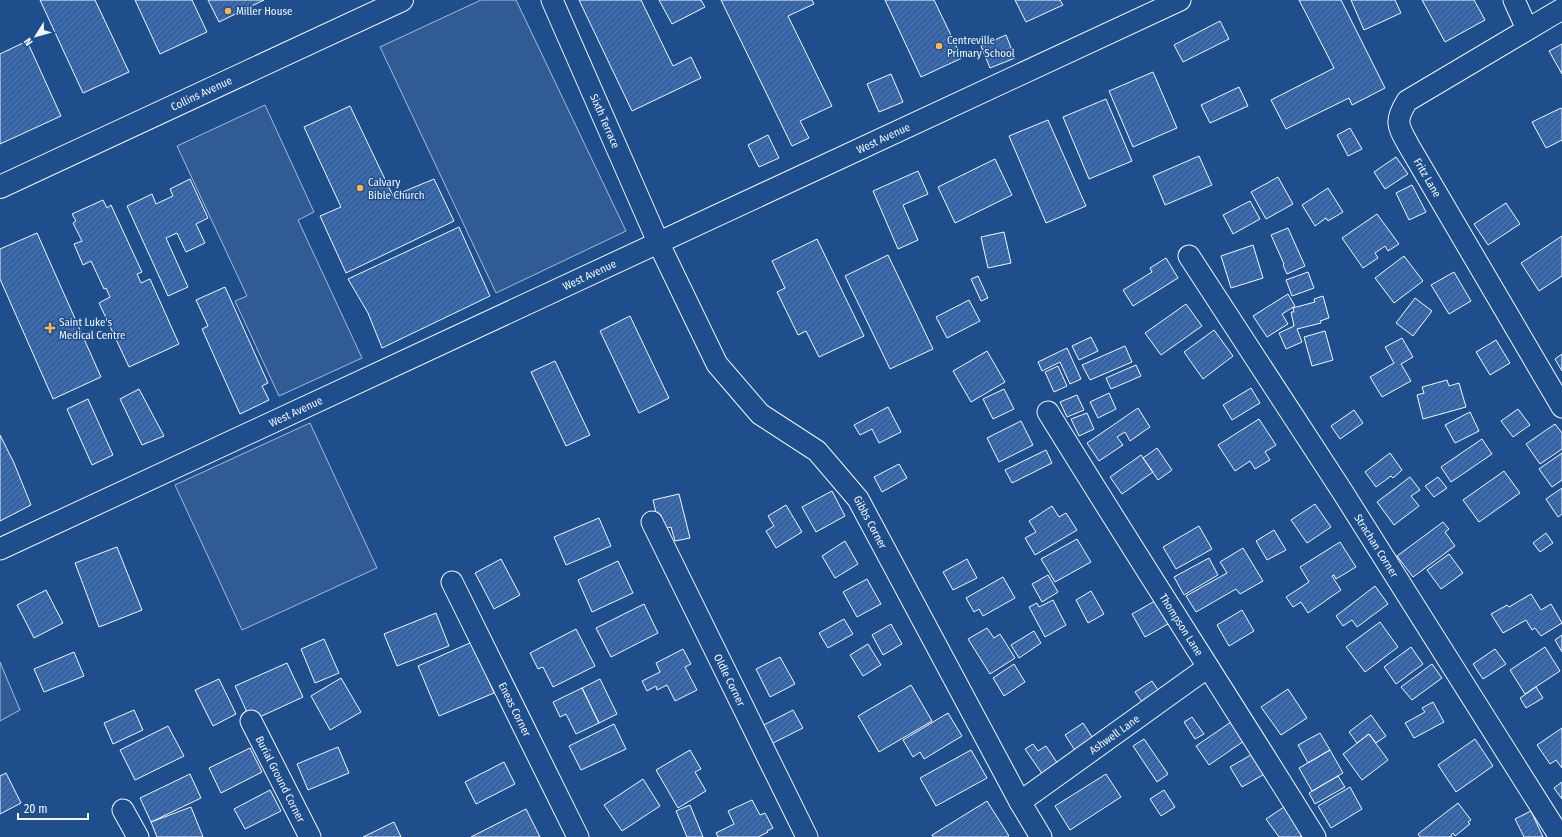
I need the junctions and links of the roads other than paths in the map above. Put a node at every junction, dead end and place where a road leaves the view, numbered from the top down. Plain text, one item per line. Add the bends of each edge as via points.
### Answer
1 (402, 0) edge
2 (552, 0) edge
3 (1180, 0) edge
4 (1514, 0) edge
5 (1562, 9) edge
6 (1527, 29) junction
7 (0, 187) edge
8 (658, 242) junction
9 (1189, 256) dead end
10 (1562, 407) edge
11 (1048, 412) dead end
12 (652, 522) dead end
13 (0, 549) edge
14 (452, 582) dead end
15 (1208, 667) junction
16 (251, 721) dead end
17 (1020, 802) junction
18 (124, 810) dead end
19 (138, 837) edge
20 (310, 837) edge
21 (578, 837) edge
22 (807, 837) edge
23 (1041, 837) edge
24 (1315, 837) edge
25 (1560, 837) edge

1 - 7 street, Collins Avenue
2 - 8 street, Sixth Terrace
3 - 8 street, West Avenue
4 - 6 street
5 - 6 street, Fritz Lane
6 - 10 street, Fritz Lane via 1407,101 1400,112 1398,125
8 - 13 street, West Avenue
8 - 17 street, Gibbs Corner via 717,364 760,414 817,451 858,499
9 - 25 street, Strachan Corner via 1342,491
11 - 15 street, Thompson Lane
12 - 22 street, Oldle Corner
14 - 21 street, Eneas Corner
15 - 17 street, Ashwell Lane
15 - 24 street, Thompson Lane
16 - 20 street, Burial Ground Corner
17 - 23 street, Gibbs Corner
18 - 19 street

